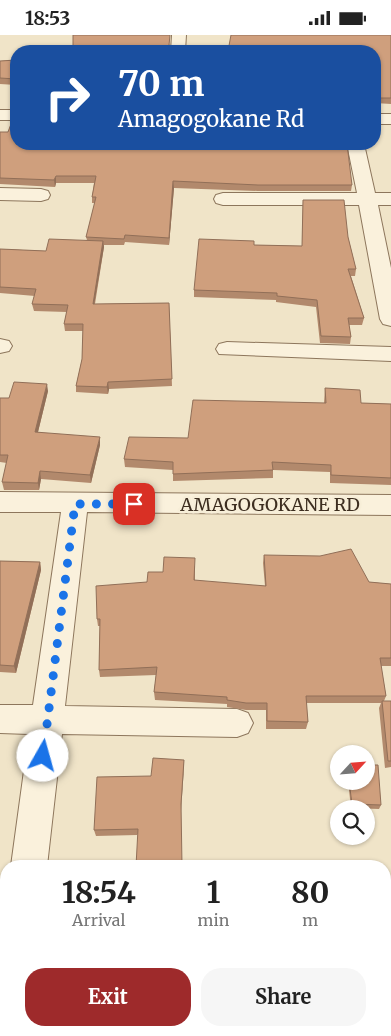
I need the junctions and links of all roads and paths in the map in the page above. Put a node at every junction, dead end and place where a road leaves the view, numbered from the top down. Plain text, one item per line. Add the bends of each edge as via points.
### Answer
1 (357, 150) edge
2 (0, 194) edge
3 (41, 195) dead end
4 (366, 198) junction
5 (223, 199) dead end
6 (391, 199) edge
7 (391, 319) edge
8 (227, 349) dead end
9 (391, 354) edge
10 (0, 502) edge
11 (75, 504) junction
12 (391, 505) edge
13 (0, 719) edge
14 (48, 720) junction
15 (237, 723) dead end
16 (30, 860) edge

1 - 4 street
2 - 3 street
4 - 5 street
4 - 6 street
4 - 7 street
8 - 9 street
10 - 11 street, AMAGOGOKANE RD
11 - 12 street, AMAGOGOKANE RD
11 - 14 street
13 - 14 street
14 - 15 street
14 - 16 street

